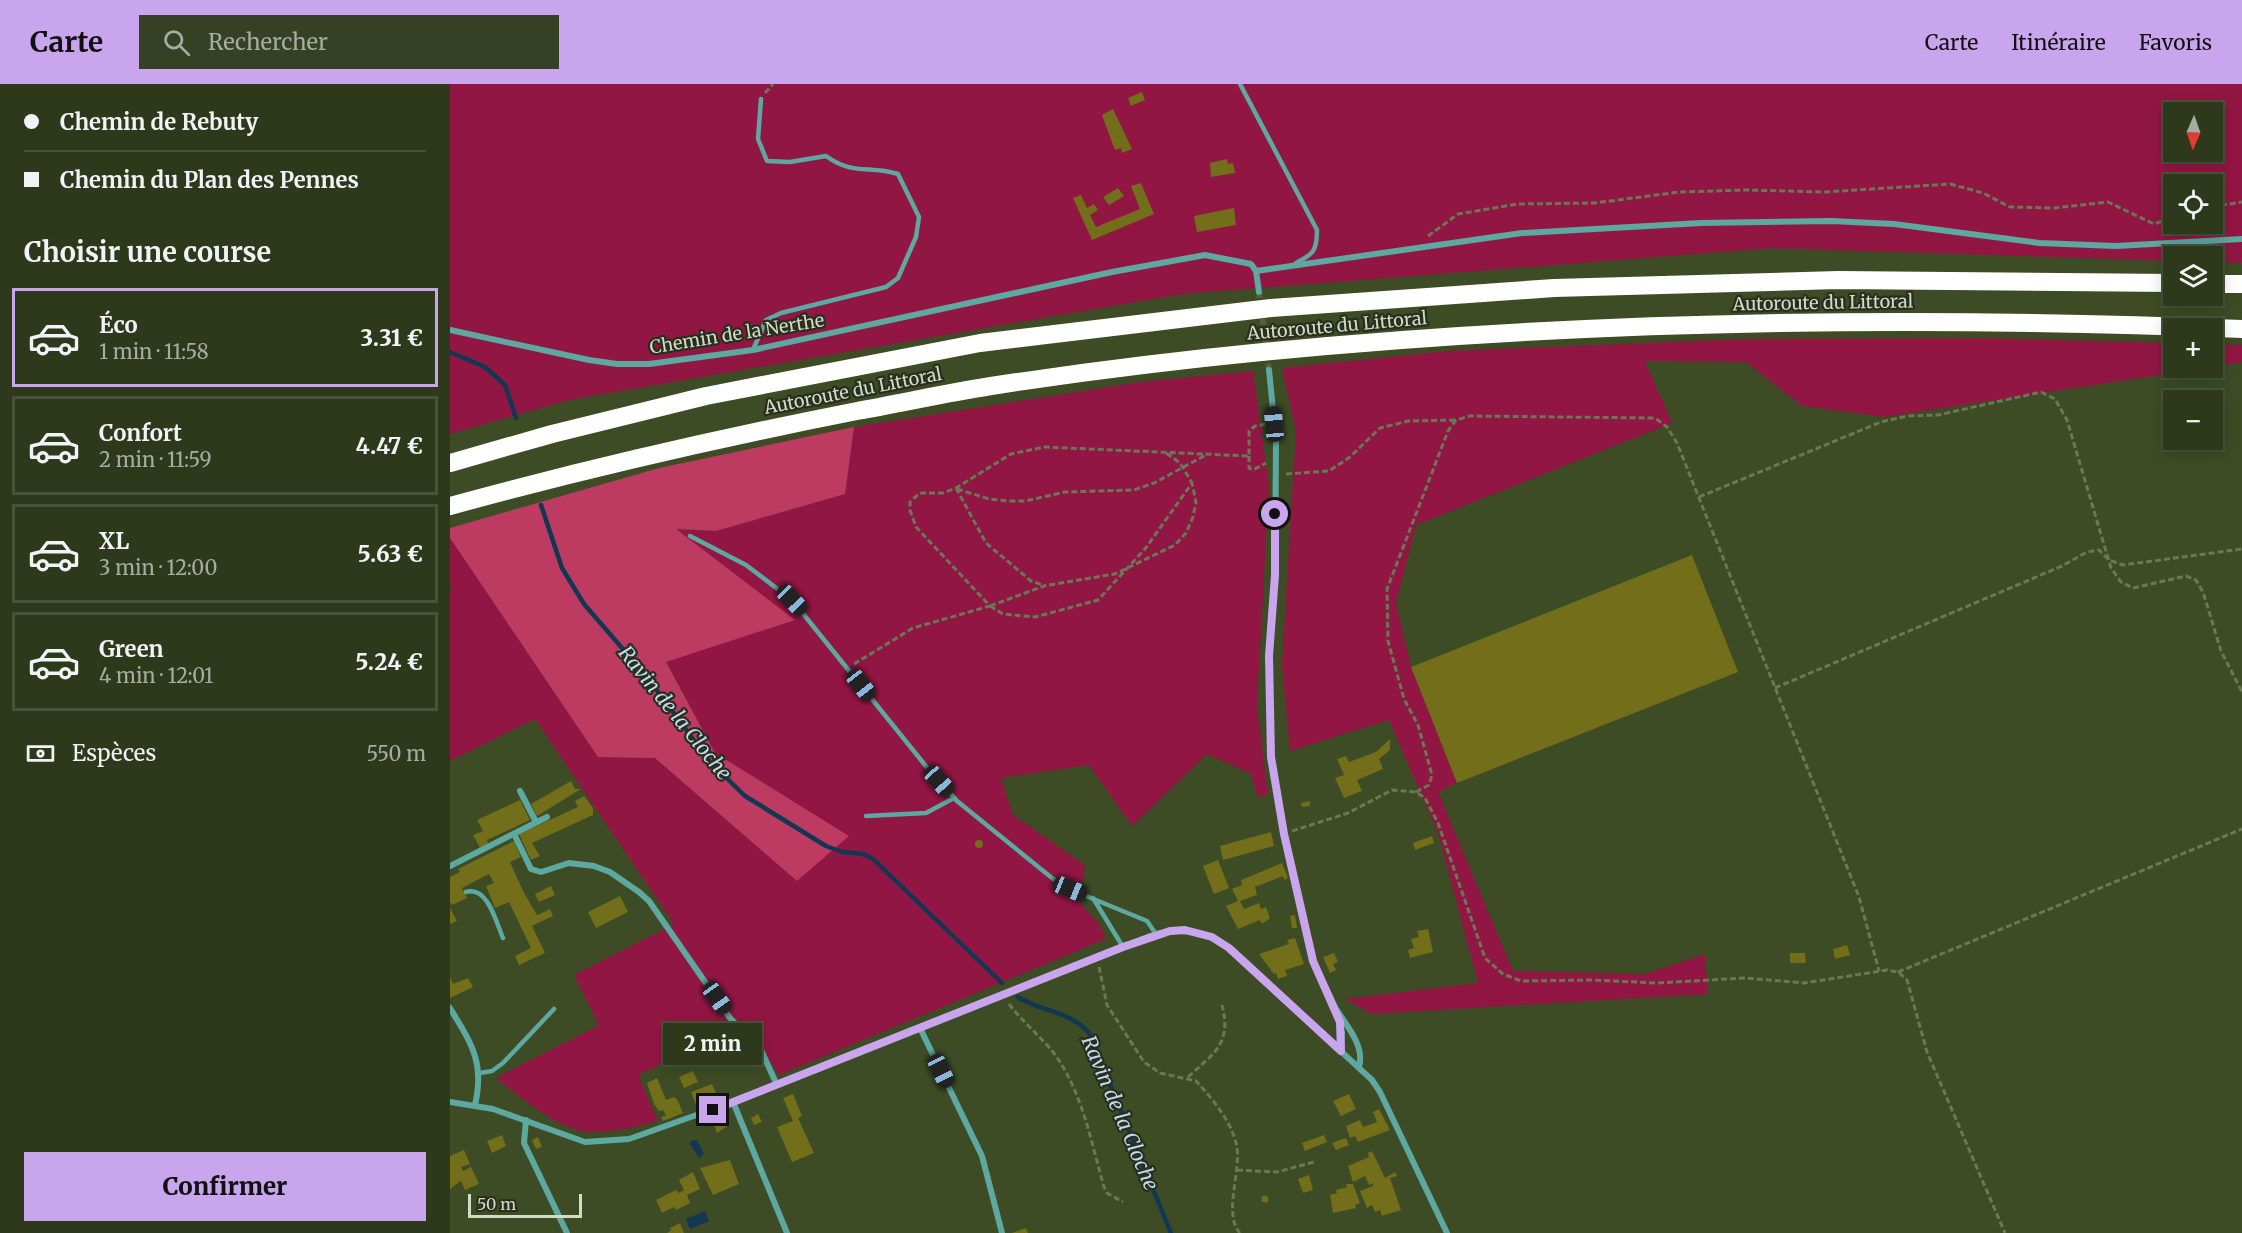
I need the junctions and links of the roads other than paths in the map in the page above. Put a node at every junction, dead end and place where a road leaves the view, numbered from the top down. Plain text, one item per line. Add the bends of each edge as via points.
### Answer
1 (1239, 84) edge
2 (761, 99) dead end
3 (2242, 239) edge
4 (1296, 263) junction
5 (1256, 271) junction
6 (2163, 283) edge
7 (2223, 284) edge
8 (2240, 284) edge
9 (1259, 292) tunnel mouth
10 (2242, 329) edge
11 (450, 330) edge
12 (753, 350) junction
13 (1269, 370) tunnel mouth
14 (450, 463) edge
15 (450, 506) edge
16 (690, 536) dead end
17 (520, 792) dead end
18 (954, 798) junction
19 (866, 816) dead end
20 (547, 817) dead end
21 (536, 822) junction
22 (514, 834) junction
23 (450, 866) edge
24 (466, 892) dead end
25 (1093, 898) junction
26 (1156, 934) junction
27 (503, 938) dead end
28 (1123, 947) junction
29 (450, 1008) edge
30 (1336, 1009) junction
31 (554, 1010) dead end
32 (920, 1028) junction
33 (1341, 1051) junction
34 (1359, 1067) junction
35 (480, 1073) junction
36 (777, 1084) junction
37 (450, 1102) edge
38 (733, 1102) junction
39 (475, 1105) junction
40 (526, 1120) junction
41 (567, 1233) edge
42 (787, 1233) edge
43 (1002, 1233) edge
44 (1447, 1233) edge

1 - 4 lane via 1317,230 1317,248
2 - 12 lane via 758,139 767,161 825,156 855,171 879,168 898,174 919,217 916,237 898,278 886,287 766,320
3 - 4 street via 2116,246 2049,243 1904,225 1831,221 1701,223 1522,233
4 - 5 street
5 - 9 street
5 - 12 street, Chemin de la Nerthe via 1251,264 1205,255
6 - 14 highway, Autoroute du Littoral via 1814,280 1554,288 1271,308 980,343 706,396
7 - 8 highway
10 - 15 highway, Autoroute du Littoral via 1840,322 1553,330 1271,351 989,386 718,438
11 - 12 street, Chemin de la Nerthe via 617,364 649,364
13 - 30 street via 1276,459 1275,575 1269,656 1271,757 1313,961
16 - 18 lane via 770,581 807,616
17 - 21 street
18 - 19 lane via 926,813
18 - 25 lane via 1052,878
20 - 21 street
21 - 22 street
22 - 23 street
22 - 36 street via 531,869 541,872 569,863 594,866 623,880 649,901 730,1018 761,1050
24 - 27 lane via 476,891 484,896
25 - 26 lane via 1148,921
25 - 28 lane
26 - 28 street
26 - 33 street via 1185,930 1221,942
28 - 32 street
29 - 35 street via 473,1047
30 - 33 street via 1342,1033
30 - 34 street via 1355,1040
31 - 35 lane via 504,1063
32 - 36 street
32 - 43 street via 982,1156
33 - 34 street
34 - 44 street via 1380,1092
35 - 39 street
36 - 38 street
37 - 39 street
38 - 40 street via 645,1135 614,1142 585,1142
38 - 42 street
39 - 40 street
40 - 41 street via 524,1143

